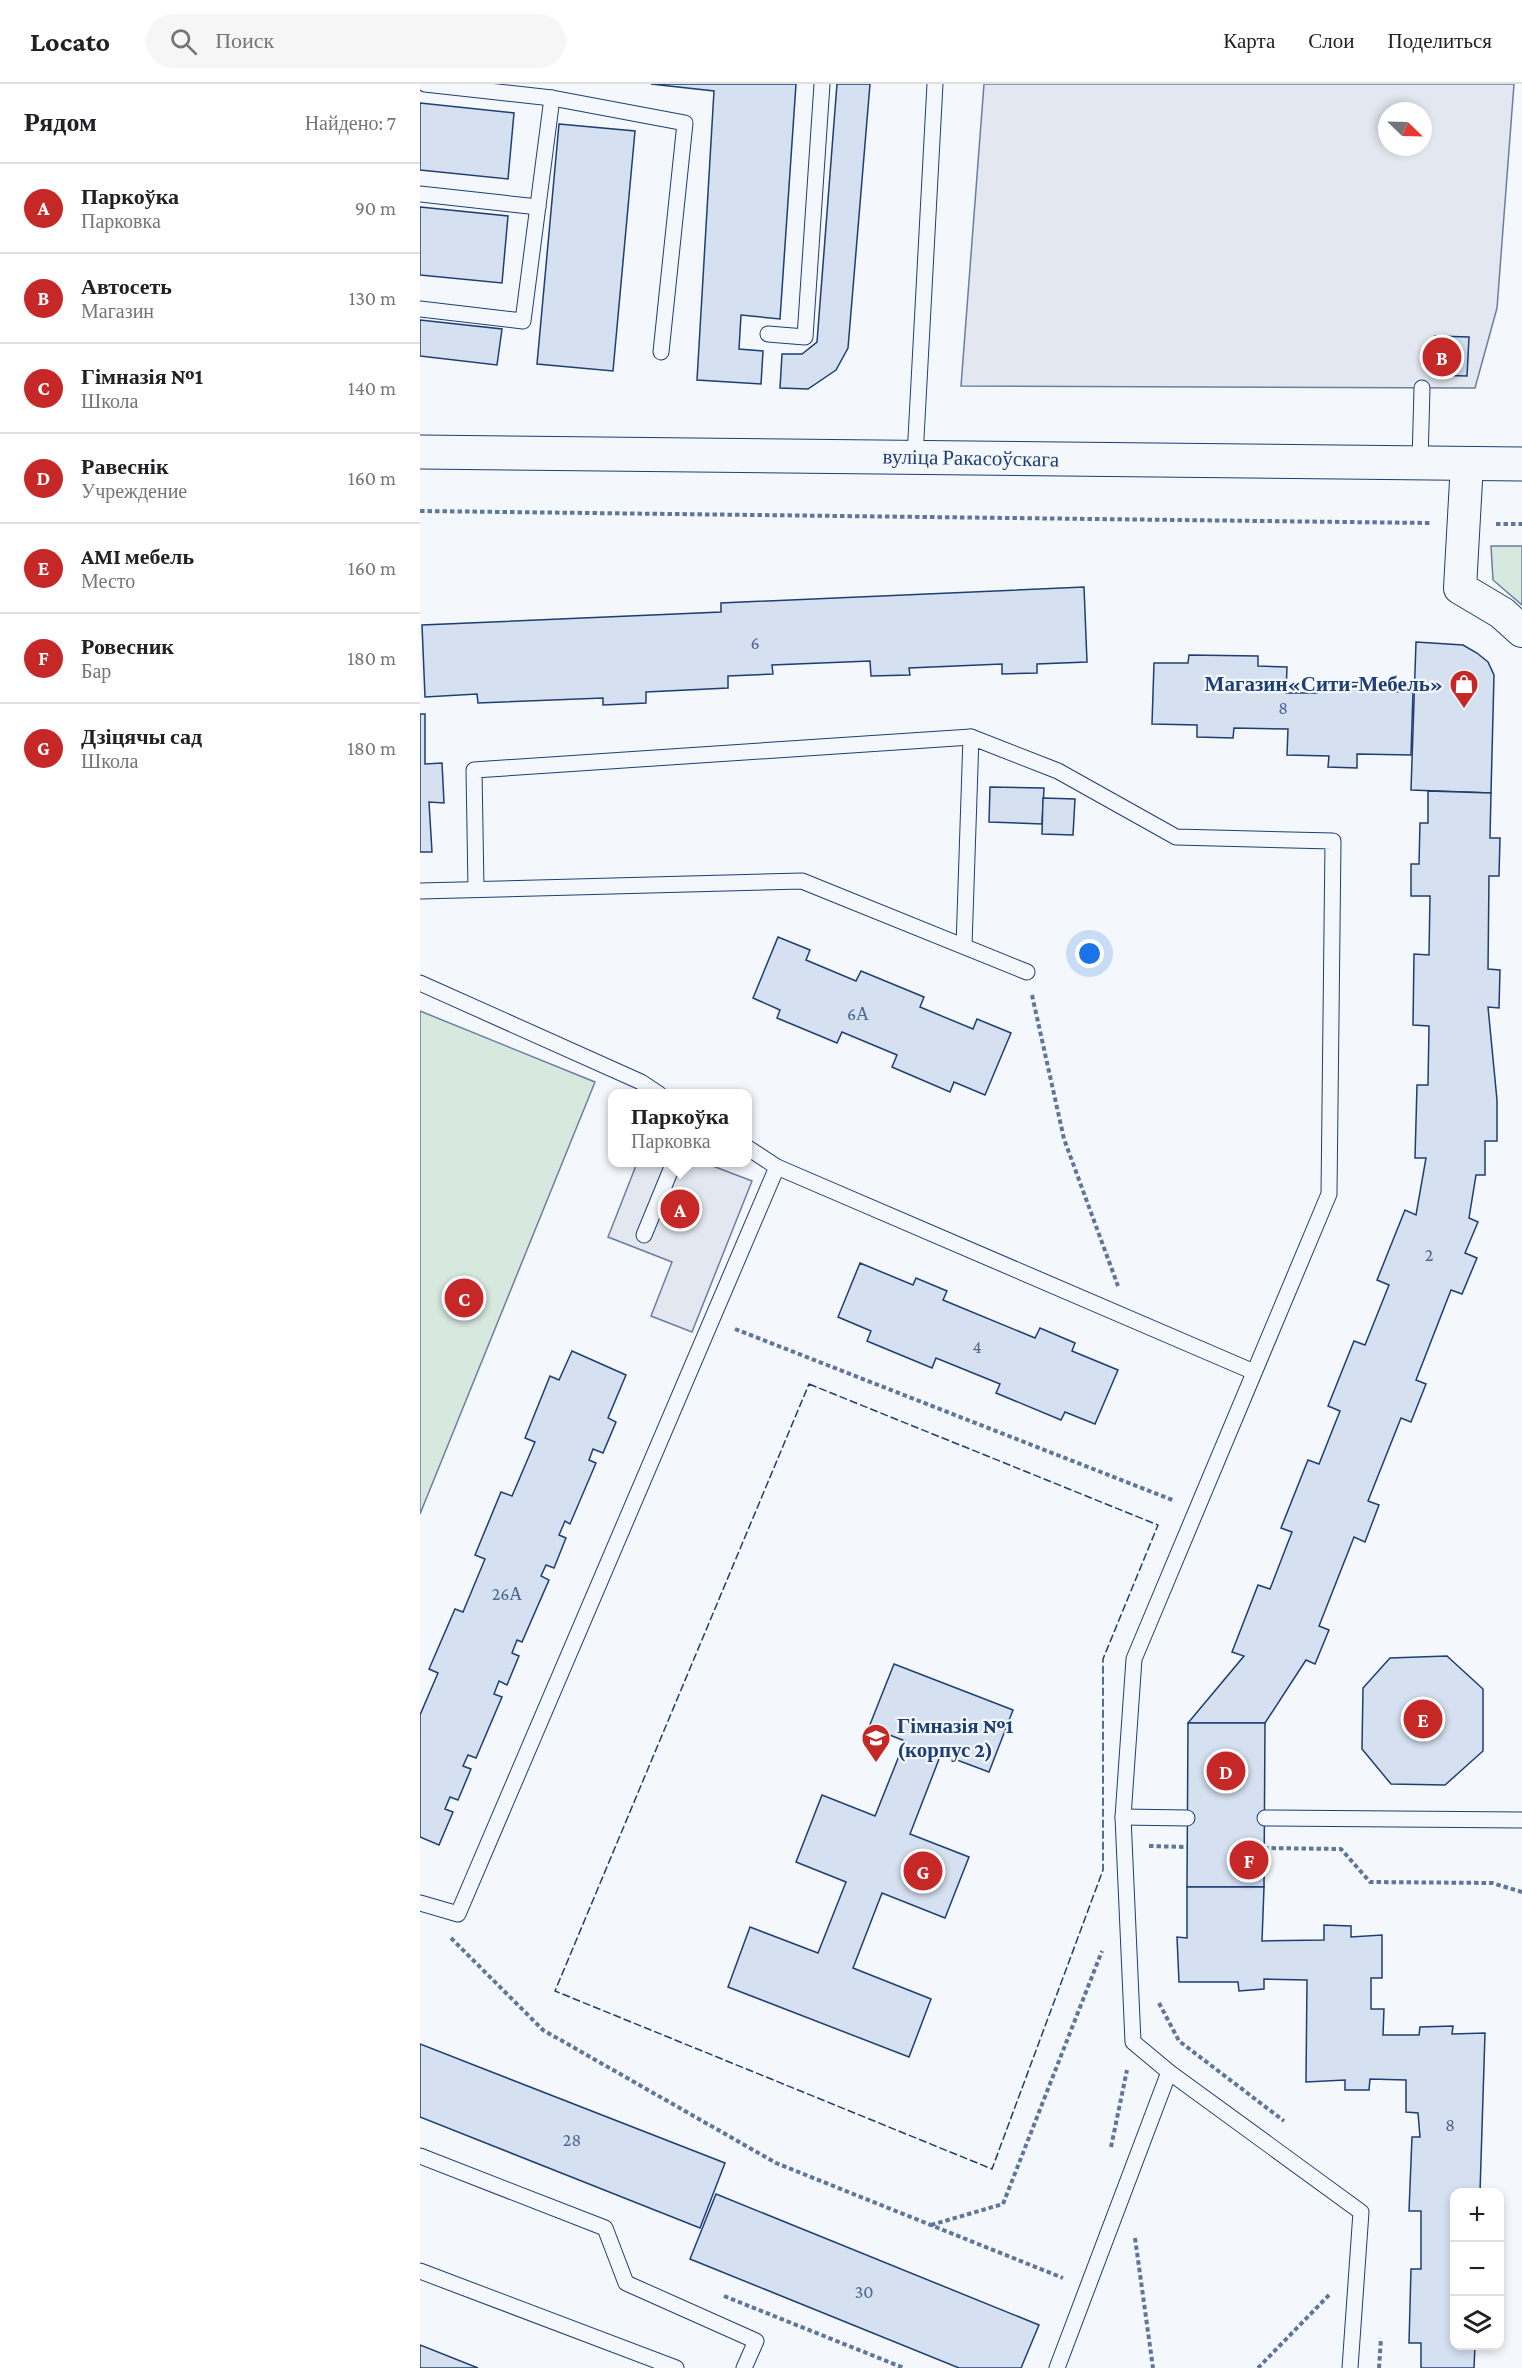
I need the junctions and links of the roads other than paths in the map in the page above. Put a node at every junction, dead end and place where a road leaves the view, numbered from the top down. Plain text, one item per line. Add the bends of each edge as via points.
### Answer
1 (425, 84) edge
2 (822, 84) edge
3 (935, 84) edge
4 (552, 98) junction
5 (420, 194) edge
6 (538, 207) junction
7 (420, 309) edge
8 (768, 334) dead end
9 (661, 352) dead end
10 (1422, 388) dead end
11 (420, 452) edge
12 (915, 457) junction
13 (1420, 462) junction
14 (1467, 463) junction
15 (1522, 464) edge
16 (1522, 631) edge
17 (971, 737) junction
18 (476, 889) junction
19 (420, 891) edge
20 (964, 946) junction
21 (1027, 972) road end
22 (420, 983) edge
23 (652, 1089) edge
24 (752, 1151) edge
25 (673, 1167) edge
26 (777, 1167) junction
27 (644, 1235) dead end
28 (1254, 1372) junction
29 (1123, 1817) junction
30 (1187, 1818) dead end
31 (1264, 1818) dead end
32 (1522, 1820) edge
33 (420, 1903) edge
34 (1169, 2072) junction
35 (420, 2156) edge
36 (420, 2271) edge
37 (676, 2368) edge
38 (744, 2368) edge
39 (1057, 2368) edge
40 (1350, 2368) edge

1 - 4 lane
2 - 8 lane via 805,338
3 - 12 lane
4 - 6 lane
4 - 9 lane via 685,123
5 - 6 lane
6 - 7 lane via 523,321
10 - 13 lane
11 - 12 main road, вуліца Ракасоўскага
12 - 13 main road, вуліца Ракасоўскага
13 - 14 main road, вуліца Ракасоўскага
14 - 15 main road, вуліца Ракасоўскага
14 - 16 street via 1460,588 1502,613
17 - 18 lane via 474,770
17 - 20 lane
17 - 28 lane via 1058,771 1176,837 1333,841 1329,1194
18 - 19 lane
18 - 20 lane via 802,881
20 - 21 lane
22 - 23 lane
24 - 26 lane
25 - 27 lane
26 - 28 lane
26 - 33 lane via 458,1914
28 - 29 lane via 1134,1659
29 - 30 lane
29 - 34 lane via 1133,2042
31 - 32 lane
34 - 39 lane
34 - 40 lane via 1360,2212
35 - 38 lane via 605,2228 626,2283 756,2341
36 - 37 lane

